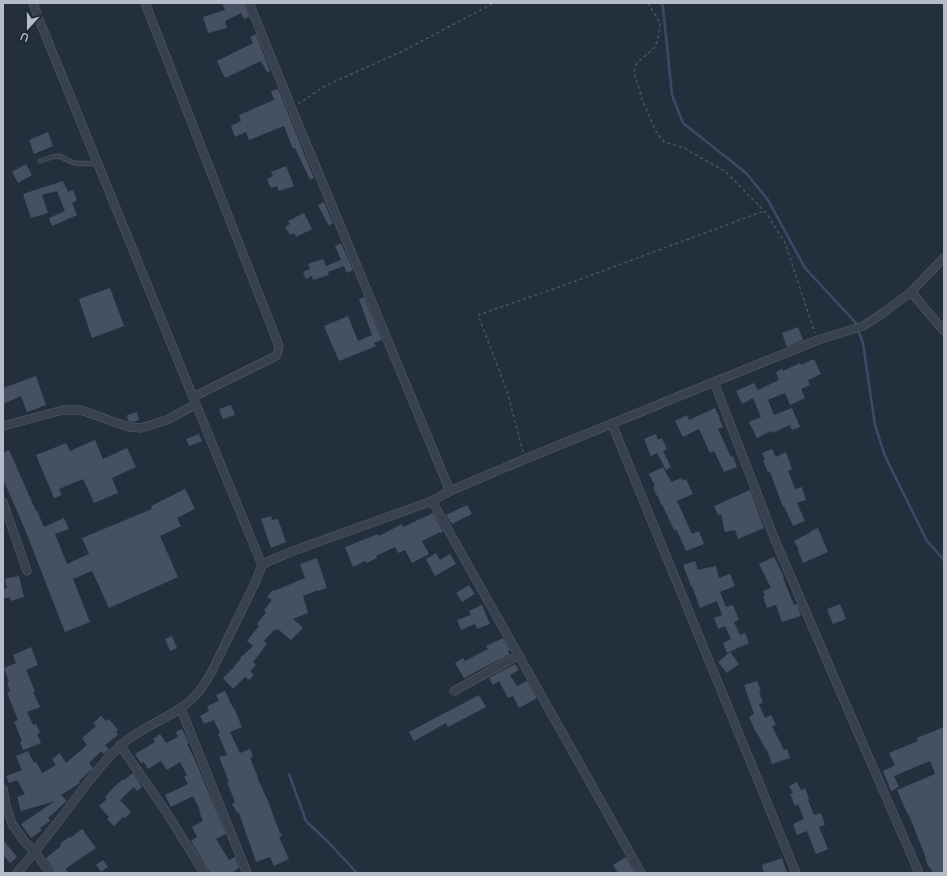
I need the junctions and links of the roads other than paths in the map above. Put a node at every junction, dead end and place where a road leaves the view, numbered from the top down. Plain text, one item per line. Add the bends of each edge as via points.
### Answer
1 (34, 3) edge
2 (145, 3) edge
3 (249, 3) edge
4 (40, 162) dead end
5 (98, 164) junction
6 (944, 258) edge
7 (910, 292) junction
8 (944, 331) edge
9 (714, 382) junction
10 (194, 401) junction
11 (612, 424) junction
12 (3, 426) edge
13 (450, 491) junction
14 (432, 500) junction
15 (3, 502) edge
16 (262, 565) junction
17 (27, 571) dead end
18 (519, 655) junction
19 (454, 691) dead end
20 (181, 709) junction
21 (120, 745) junction
22 (3, 789) edge
23 (35, 852) junction
24 (17, 873) edge
25 (50, 873) edge
26 (204, 873) edge
27 (247, 873) edge
28 (642, 873) edge
29 (796, 873) edge
30 (919, 873) edge

1 - 5 street
2 - 10 street via 279,346 276,356
3 - 13 street
4 - 5 lane via 59,156 74,163
5 - 10 street
6 - 7 street
7 - 8 street
7 - 9 street via 862,326 818,340
9 - 11 street
9 - 30 street via 778,547
10 - 12 street via 167,420 141,428 130,427 81,410 63,410
10 - 16 street
11 - 13 street
11 - 29 street
13 - 14 street
14 - 16 street via 293,551
14 - 18 street
15 - 17 street
16 - 20 street via 205,684
18 - 19 street
18 - 28 street
20 - 21 street via 131,736
20 - 27 street
21 - 23 street via 98,768
21 - 26 street
22 - 23 street via 12,824
23 - 24 street
23 - 25 street

